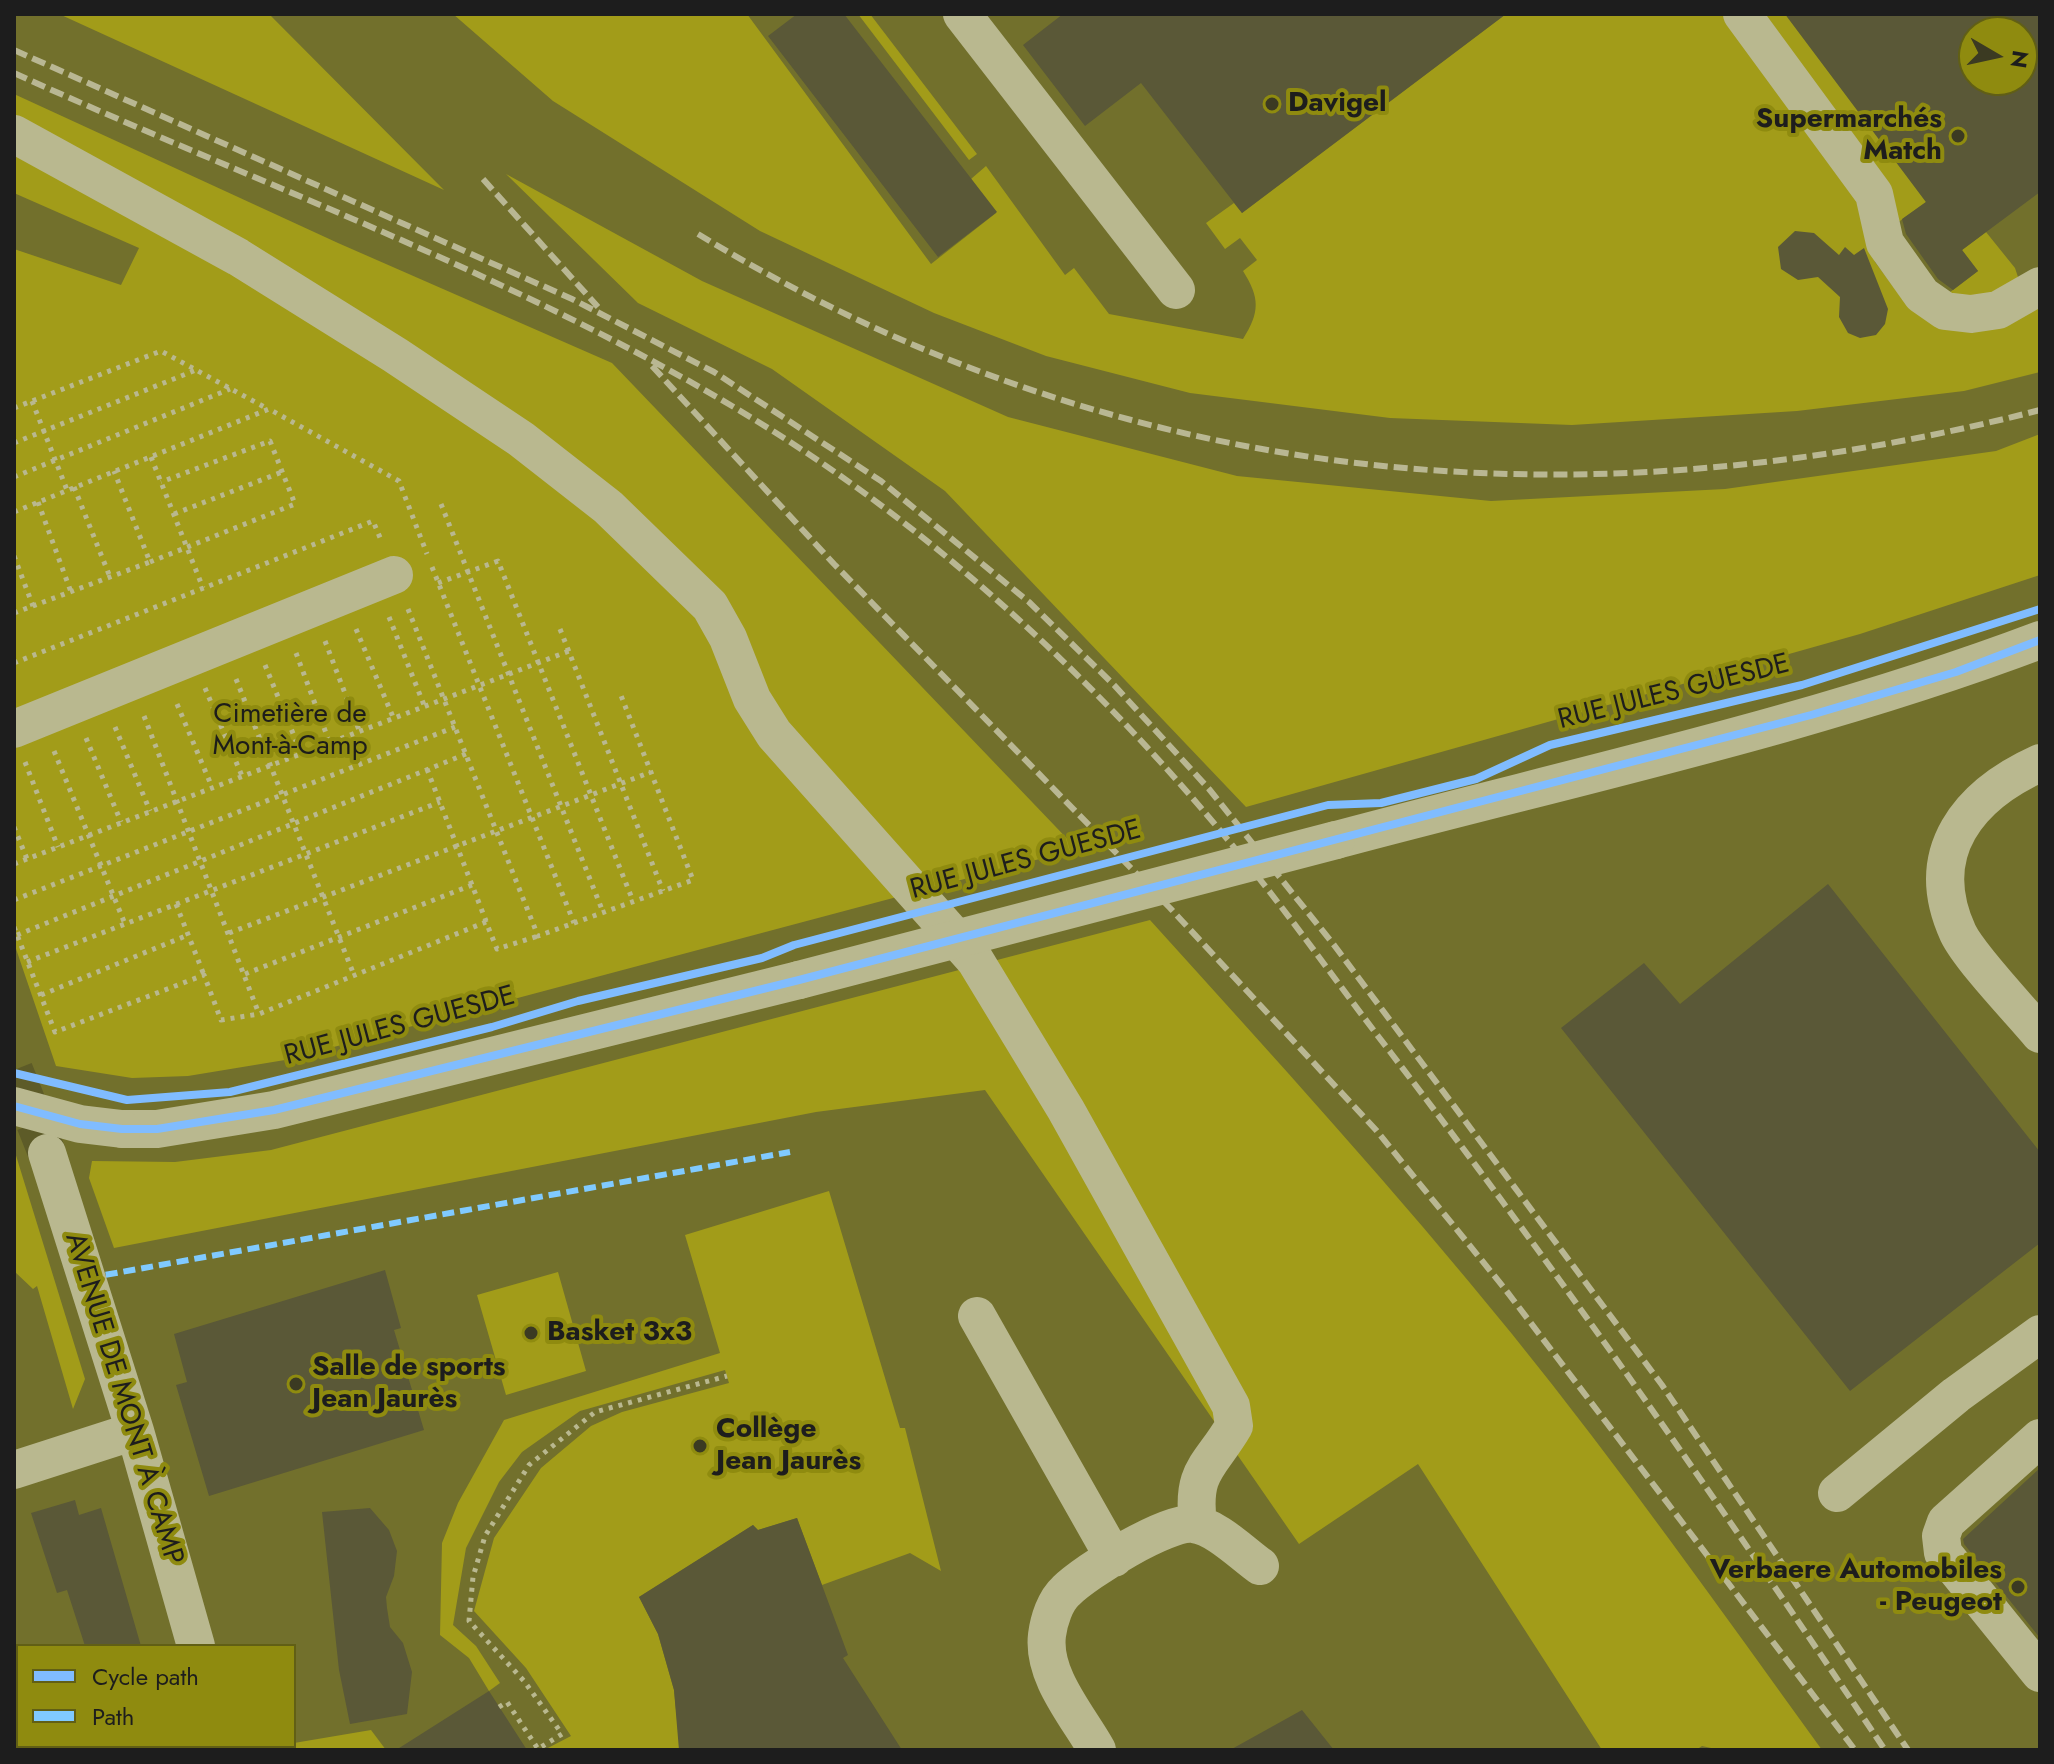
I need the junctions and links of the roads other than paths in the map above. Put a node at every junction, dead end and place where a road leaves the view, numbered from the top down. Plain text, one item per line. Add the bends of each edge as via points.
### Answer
1 (962, 14) edge
2 (1742, 14) edge
3 (14, 134) edge
4 (2040, 286) edge
5 (1176, 290) dead end
6 (402, 592) road end
7 (2040, 640) edge
8 (150, 676) edge
9 (2040, 763) edge
10 (2040, 1034) edge
11 (14, 1106) edge
12 (47, 1153) tunnel mouth
13 (977, 1316) dead end
14 (2040, 1334) edge
15 (135, 1431) junction
16 (2040, 1438) edge
17 (14, 1470) edge
18 (1837, 1493) dead end
19 (1198, 1524) junction
20 (1114, 1558) junction
21 (1260, 1566) dead end
22 (195, 1644) edge
23 (2040, 1673) edge
24 (1097, 1750) edge

1 - 5 street
2 - 4 street via 1874,194 1885,243 1922,295 1945,311 1971,314 1998,310
3 - 19 street via 238,257 521,439 608,507 710,606 752,699 774,734 975,960 1066,1110 1231,1406 1234,1426 1198,1481
6 - 8 street
7 - 11 street, RUE JULES GUESDE, bridge via 1876,696 1716,740 799,980 274,1110 157,1129 122,1129
9 - 10 street via 2004,779 1962,819 1947,859 1947,897 1959,935
12 - 15 street, AVENUE DE MONT À CAMP
13 - 20 street
14 - 18 street
15 - 17 street
15 - 22 street, AVENUE DE MONT À CAMP
16 - 23 street via 1946,1522 1941,1536 1943,1553
19 - 20 street via 1180,1523
19 - 21 street
20 - 24 street via 1064,1592 1047,1636 1049,1667

